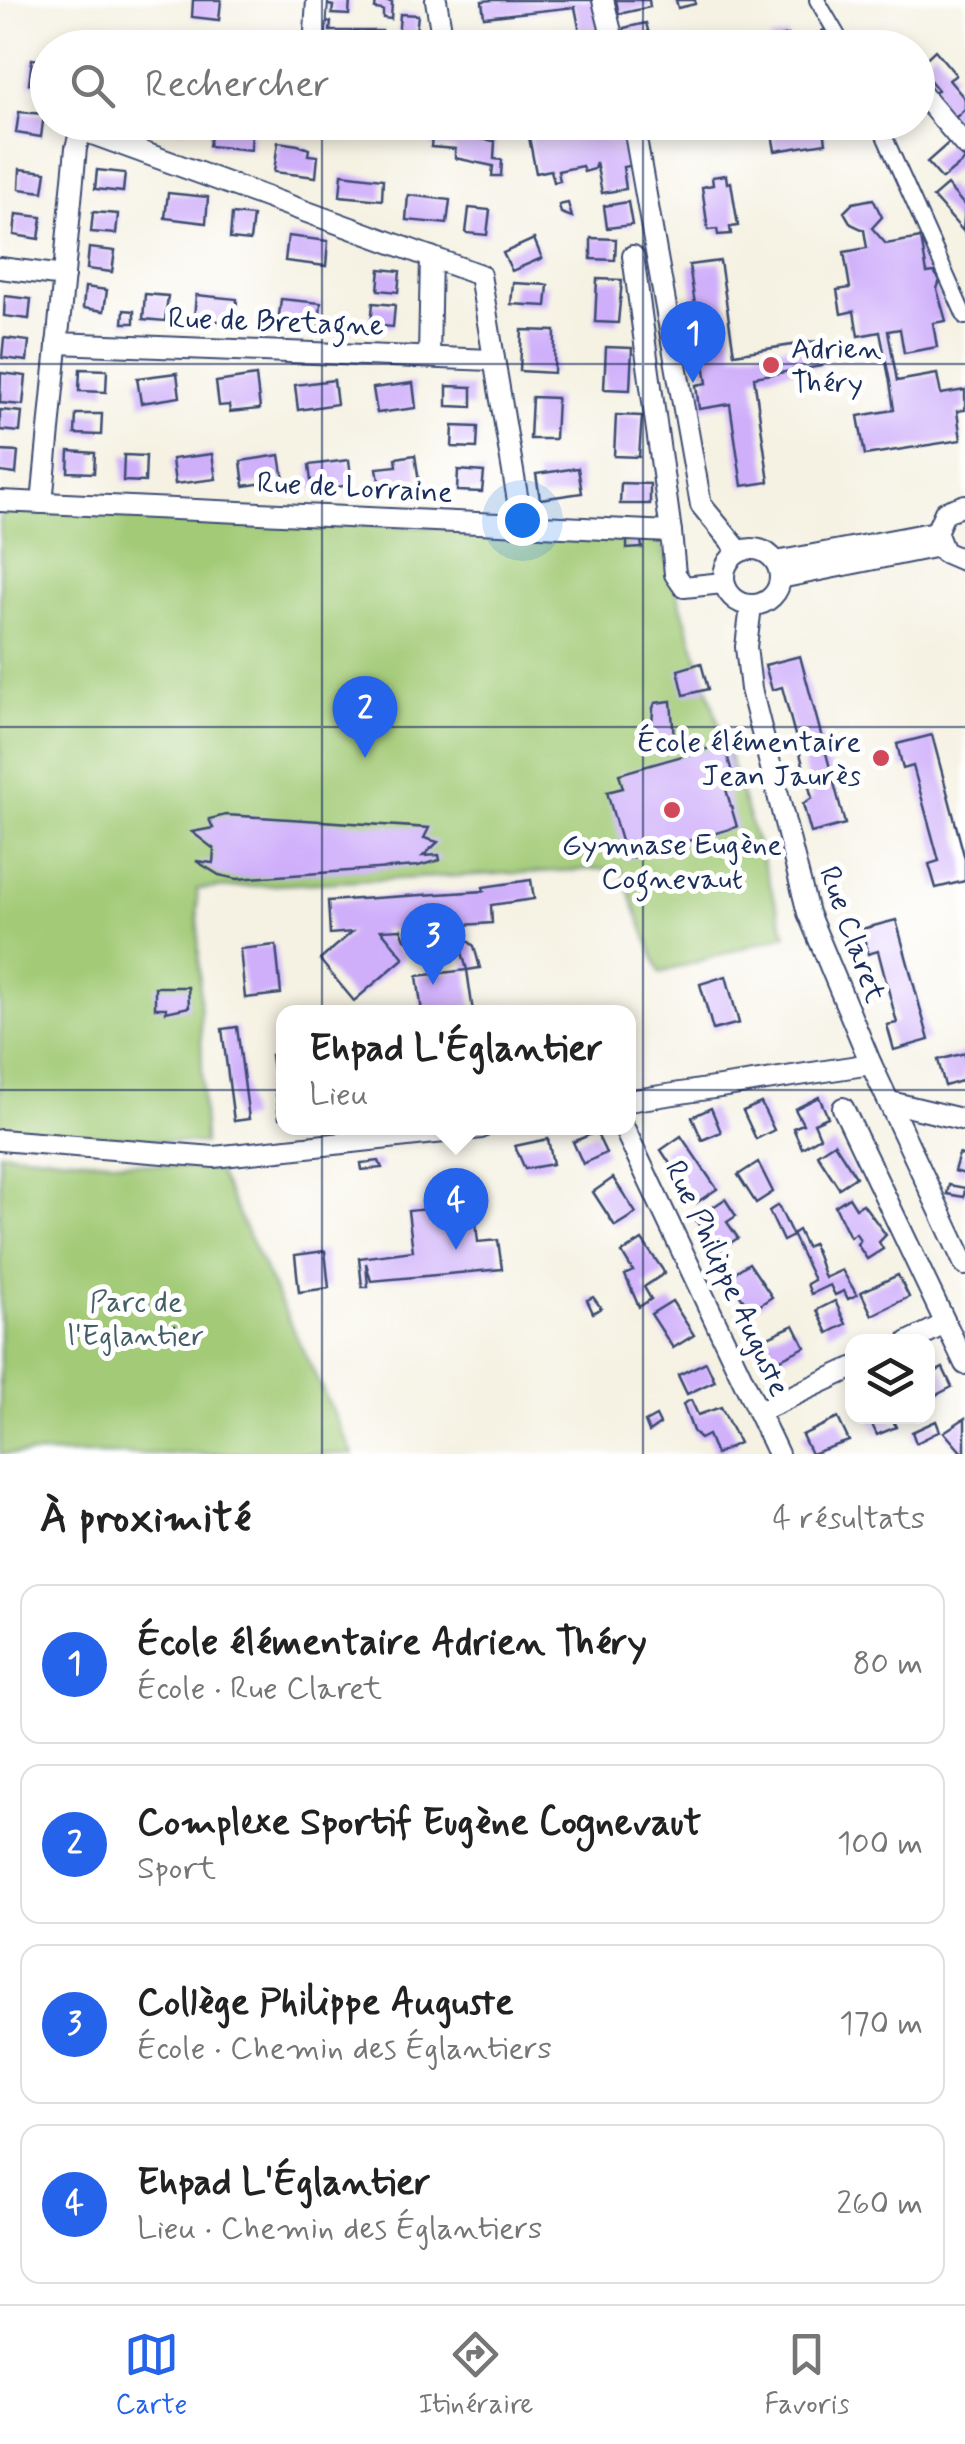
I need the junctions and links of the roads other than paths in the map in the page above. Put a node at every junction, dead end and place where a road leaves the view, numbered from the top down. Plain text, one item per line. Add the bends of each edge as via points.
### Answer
1 (317, 0) edge
2 (436, 0) edge
3 (602, 0) edge
4 (817, 0) edge
5 (315, 30) edge
6 (441, 30) edge
7 (611, 30) edge
8 (834, 30) edge
9 (935, 110) edge
10 (79, 140) edge
11 (114, 140) edge
12 (636, 140) edge
13 (886, 140) edge
14 (965, 146) edge
15 (633, 256) dead end
16 (432, 257) junction
17 (0, 268) edge
18 (64, 276) junction
19 (965, 317) edge
20 (57, 344) junction
21 (429, 357) junction
22 (492, 360) junction
23 (0, 501) edge
24 (42, 503) junction
25 (965, 504) edge
26 (522, 525) junction
27 (671, 532) junction
28 (938, 539) junction
29 (739, 551) junction
30 (965, 561) edge
31 (778, 570) junction
32 (723, 584) junction
33 (751, 606) junction
34 (870, 1064) junction
35 (636, 1100) edge
36 (890, 1102) junction
37 (843, 1108) dead end
38 (965, 1120) edge
39 (415, 1135) edge
40 (627, 1135) edge
41 (0, 1140) edge
42 (965, 1265) edge
43 (945, 1324) junction
44 (924, 1334) edge
45 (965, 1364) edge
46 (845, 1371) edge
47 (758, 1412) junction
48 (778, 1454) edge

1 - 5 street
2 - 6 street
3 - 7 street
4 - 8 street
9 - 14 street
10 - 18 street
11 - 16 street
12 - 29 street via 701,505
13 - 19 street
15 - 27 street
16 - 21 street
16 - 22 street via 480,276
17 - 18 street
18 - 20 street
20 - 21 street, Rue de Bretagne
20 - 24 street
21 - 22 street, Rue de Bretagne
22 - 26 street
23 - 24 street, Rue de Lorraine
24 - 26 street, Rue de Lorraine
25 - 28 street via 944,512
26 - 27 street, Rue de Lorraine
27 - 32 street via 675,574 684,587
28 - 30 street via 950,557
28 - 31 street
29 - 31 street via 758,550
29 - 32 street via 723,571
31 - 33 street via 771,599
32 - 33 street via 739,603
33 - 34 street, Rue Claret via 751,689 801,890
34 - 35 street
34 - 36 street, Rue Claret
36 - 38 street
36 - 42 street, Rue Claret
37 - 43 street
39 - 41 street via 200,1158
40 - 47 street, Rue Philippe Auguste
43 - 44 street
43 - 45 street
46 - 47 street
47 - 48 street, Rue Philippe Auguste

